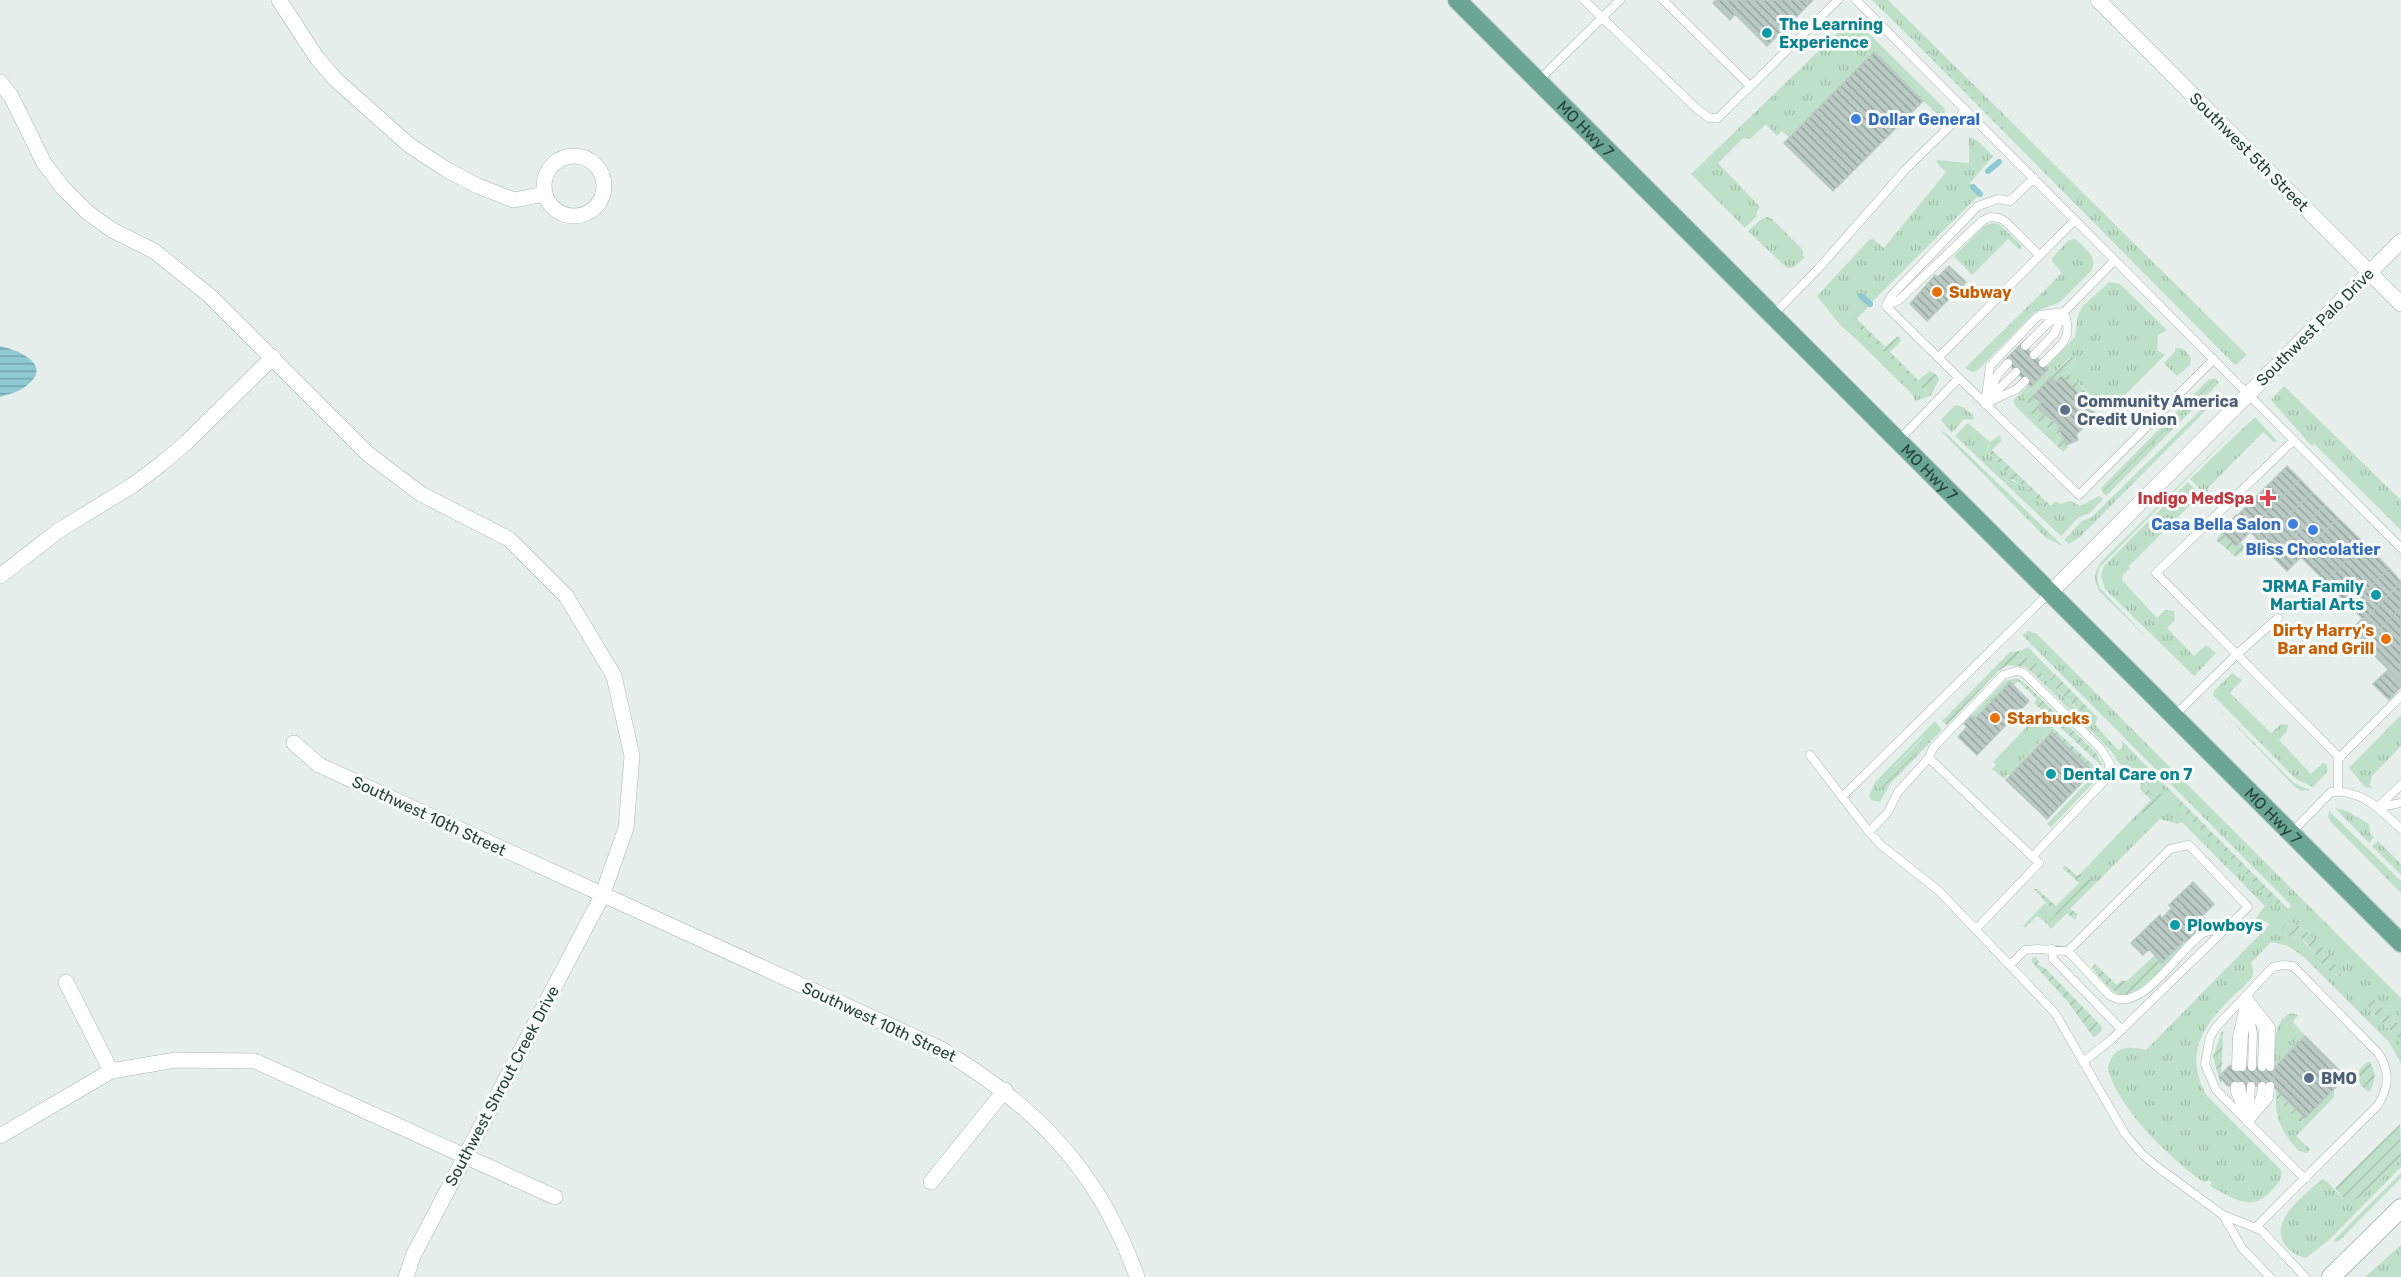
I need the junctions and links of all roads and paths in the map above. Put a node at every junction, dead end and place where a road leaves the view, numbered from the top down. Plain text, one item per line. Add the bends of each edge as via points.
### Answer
1 (279, 0) edge
2 (1457, 0) edge
3 (1584, 0) edge
4 (1620, 0) edge
5 (1663, 0) edge
6 (1838, 0) edge
7 (1856, 0) edge
8 (2098, 0) edge
9 (1602, 18) junction
10 (1538, 81) junction
11 (0, 82) edge
12 (1750, 86) junction
13 (1966, 110) junction
14 (2034, 178) junction
15 (545, 194) dead end
16 (2075, 220) junction
17 (2401, 241) edge
18 (2039, 255) junction
19 (2115, 260) junction
20 (2369, 273) junction
21 (2401, 304) edge
22 (1886, 306) junction
23 (2064, 312) junction
24 (1773, 315) junction
25 (2025, 346) dead end
26 (2034, 355) dead end
27 (273, 357) junction
28 (1938, 357) junction
29 (2214, 359) junction
30 (2008, 363) dead end
31 (2043, 363) dead end
32 (2016, 372) dead end
33 (1959, 378) junction
34 (2025, 381) dead end
35 (2248, 394) junction
36 (1985, 404) junction
37 (2294, 440) junction
38 (1898, 441) junction
39 (2401, 548) edge
40 (0, 576) edge
41 (2051, 592) junction
42 (2278, 618) dead end
43 (2236, 655) junction
44 (2401, 696) edge
45 (2174, 716) junction
46 (294, 743) dead end
47 (1810, 755) dead end
48 (1929, 758) junction
49 (2340, 758) junction
50 (2401, 785) edge
51 (2338, 791) junction
52 (1842, 797) junction
53 (2401, 803) edge
54 (2378, 807) junction
55 (2401, 829) edge
56 (1869, 832) junction
57 (2291, 833) junction
58 (2033, 856) junction
59 (602, 896) junction
60 (1976, 929) junction
61 (2226, 929) junction
62 (2401, 943) edge
63 (2052, 950) junction
64 (2068, 951) junction
65 (2010, 965) junction
66 (66, 982) dead end
67 (2246, 995) junction
68 (2122, 1030) junction
69 (2083, 1062) junction
70 (2239, 1067) dead end
71 (2252, 1067) dead end
72 (2266, 1067) dead end
73 (111, 1071) junction
74 (2238, 1086) dead end
75 (2251, 1086) dead end
76 (2266, 1086) dead end
77 (1005, 1090) junction
78 (2248, 1123) junction
79 (0, 1136) edge
80 (465, 1156) junction
81 (2305, 1179) junction
82 (931, 1182) dead end
83 (555, 1197) dead end
84 (2401, 1208) edge
85 (2223, 1215) junction
86 (2255, 1228) junction
87 (406, 1277) edge
88 (1137, 1277) edge
89 (2270, 1277) edge
90 (2305, 1277) edge
91 (2331, 1277) edge

1 - 15 street via 335,79 409,145 447,170 514,200
2 - 10 main road, MO Hwy 7
3 - 9 lane
4 - 9 lane
5 - 12 lane
6 - 12 lane
7 - 13 lane
8 - 20 street, Southwest 5th Street
9 - 10 lane
9 - 12 lane via 1709,118 1718,118
10 - 24 main road, MO Hwy 7
11 - 27 street via 11,96 44,164 63,188 112,230 154,251 202,289
13 - 14 lane
13 - 24 lane via 1906,169
14 - 16 lane
14 - 22 lane via 2010,201 1998,199 1978,206 1891,296
16 - 18 lane
16 - 19 lane
17 - 20 street, Southwest Palo Drive
18 - 22 lane via 2005,221 1990,217 1975,226 1899,300
18 - 28 lane
19 - 23 lane
19 - 29 lane
20 - 21 street, Southwest 5th Street
20 - 35 street, Southwest Palo Drive
22 - 28 lane
23 - 25 lane
23 - 26 lane via 2054,334
23 - 31 lane via 2069,333
23 - 36 lane via 2040,315 1990,366
24 - 38 main road, MO Hwy 7
27 - 40 street via 161,465 57,531
27 - 59 street via 368,454 421,494 509,539 566,596 614,676 632,756 626,828
28 - 33 lane
29 - 35 lane
29 - 36 lane via 2079,495
30 - 36 lane via 1998,374
32 - 36 lane
33 - 36 lane
33 - 38 lane
34 - 36 lane
35 - 37 lane
35 - 41 street, Southwest Palo Drive
37 - 39 lane
37 - 43 lane via 2156,573
38 - 41 main road, MO Hwy 7
41 - 45 main road, MO Hwy 7
41 - 52 lane
42 - 43 lane
43 - 45 lane
43 - 49 lane
44 - 49 lane
45 - 57 main road, MO Hwy 7
46 - 59 street, Southwest 10th Street via 319,765
47 - 52 lane
48 - 56 lane
48 - 58 lane
48 - 58 lane via 1933,748 2003,675 2024,673 2101,749 2110,764 2106,779
49 - 51 lane
50 - 54 lane
51 - 54 lane via 2347,790
51 - 57 lane via 2331,792
52 - 56 lane
53 - 54 lane
54 - 55 lane
56 - 60 lane via 1939,891
57 - 62 main road, MO Hwy 7
58 - 60 lane via 2039,862
59 - 77 street, Southwest 10th Street via 939,1048
59 - 80 street, Southwest Shrout Creek Drive
60 - 65 lane
61 - 64 lane via 2204,932 2146,990 2129,1000 2109,995
61 - 64 lane via 2248,907 2189,844 2170,849
61 - 68 lane
63 - 64 lane
63 - 65 lane via 2025,950
63 - 68 lane via 2053,959
65 - 69 lane via 2055,1013
66 - 73 street
67 - 70 lane
67 - 71 lane via 2253,1034
67 - 72 lane via 2271,1027
67 - 78 lane via 2210,1037 2205,1064 2216,1090
67 - 81 lane via 2273,967 2293,966 2387,1066 2386,1092 2378,1106
68 - 69 lane
69 - 85 lane via 2125,1134 2142,1154
73 - 79 street
73 - 80 street via 176,1060 255,1061
74 - 78 lane via 2235,1092
75 - 78 lane
76 - 78 lane
77 - 82 street
77 - 88 street, Southwest 10th Street via 1056,1139 1083,1172 1116,1226
78 - 81 lane
80 - 83 street
80 - 87 street, Southwest Shrout Creek Drive
81 - 86 lane
84 - 91 main road
85 - 86 lane
85 - 89 lane via 2242,1248
86 - 90 lane

